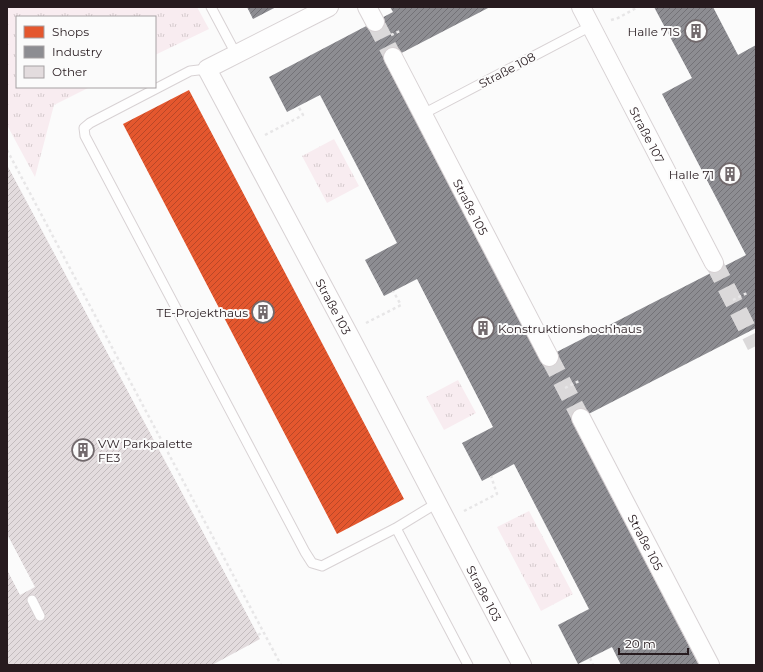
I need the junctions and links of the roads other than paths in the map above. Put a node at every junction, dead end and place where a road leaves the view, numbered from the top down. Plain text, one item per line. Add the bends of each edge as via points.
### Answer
1 (211, 7) edge
2 (329, 7) edge
3 (581, 7) edge
4 (591, 26) junction
5 (236, 54) junction
6 (393, 57) tunnel mouth
7 (207, 69) junction
8 (423, 114) junction
9 (714, 263) tunnel mouth
10 (549, 357) tunnel mouth
11 (581, 418) tunnel mouth
12 (437, 503) junction
13 (396, 528) junction
14 (32, 600) dead end
15 (40, 616) dead end
16 (468, 665) edge
17 (522, 665) edge
18 (710, 665) edge

1 - 5 lane
2 - 5 street
3 - 4 street, Straße 107
4 - 8 lane, Straße 108
4 - 9 street, Straße 107
5 - 7 street
6 - 8 street, Straße 105
7 - 12 street, Straße 103
7 - 13 lane via 190,71 90,123 84,128 85,136 312,563 322,566
8 - 10 street, Straße 105
11 - 18 street, Straße 105
12 - 13 lane
12 - 17 street, Straße 103
13 - 16 lane
14 - 15 lane

